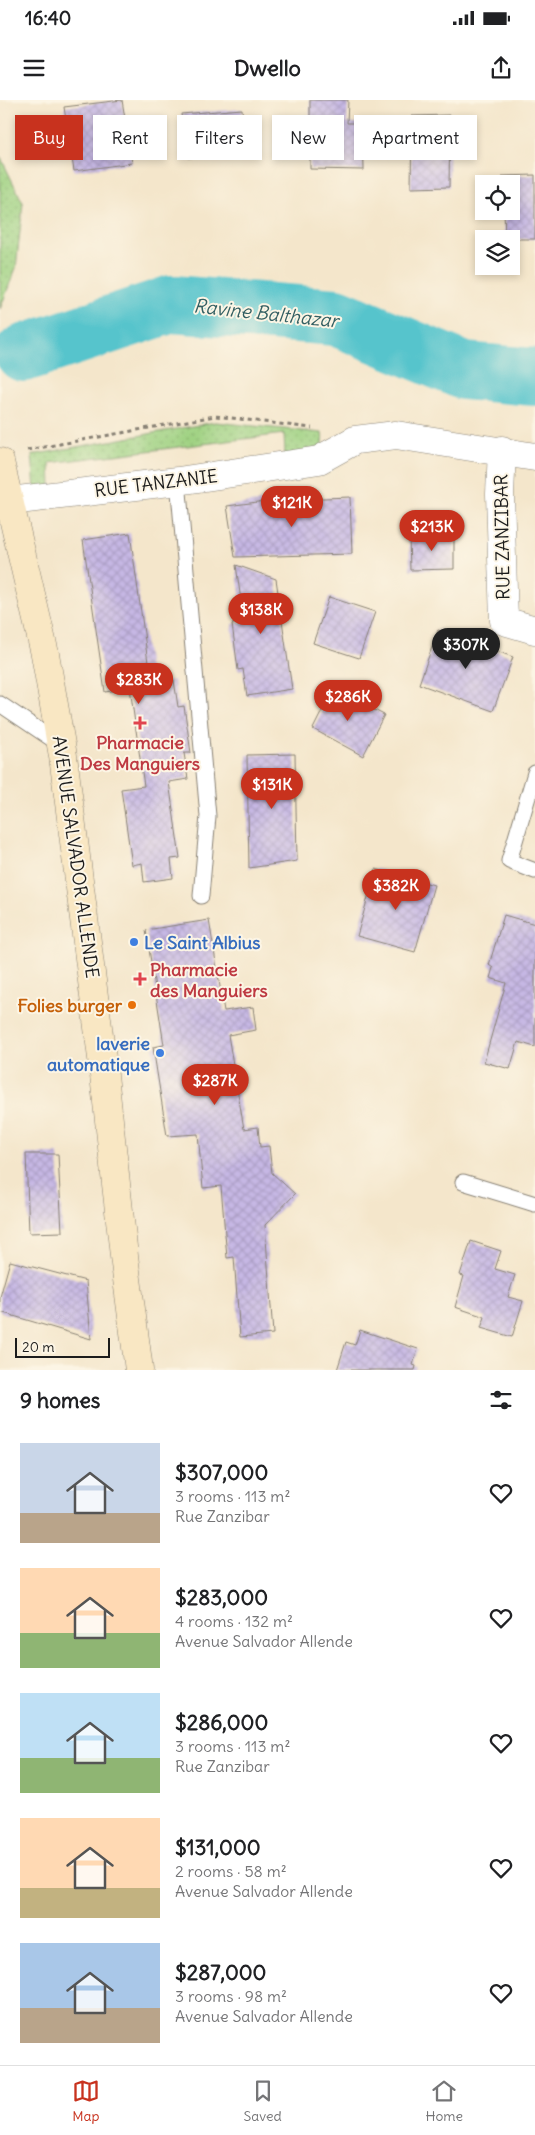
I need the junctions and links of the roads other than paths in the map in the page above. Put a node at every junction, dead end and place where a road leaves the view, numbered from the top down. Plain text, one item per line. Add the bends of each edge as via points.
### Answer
1 (502, 450) junction
2 (535, 457) edge
3 (0, 462) edge
4 (178, 482) junction
5 (10, 501) junction
6 (535, 630) edge
7 (0, 704) edge
8 (62, 746) junction
9 (535, 773) edge
10 (535, 871) edge
11 (201, 896) dead end
12 (463, 1182) dead end
13 (535, 1204) edge
14 (124, 1256) junction
15 (128, 1370) edge
16 (139, 1370) edge

1 - 2 street, RUE TANZANIE
1 - 4 street, RUE TANZANIE via 396,435 355,440 319,460
1 - 6 street, RUE ZANZIBAR via 500,494 504,621
3 - 5 main road, AVENUE SALVADOR ALLENDE
4 - 5 street, RUE TANZANIE
4 - 11 lane via 208,816
5 - 8 main road, AVENUE SALVADOR ALLENDE
7 - 8 lane
8 - 14 main road, AVENUE SALVADOR ALLENDE
9 - 10 lane via 509,861
12 - 13 lane
14 - 15 main road, AVENUE SALVADOR ALLENDE
14 - 16 main road, AVENUE SALVADOR ALLENDE

